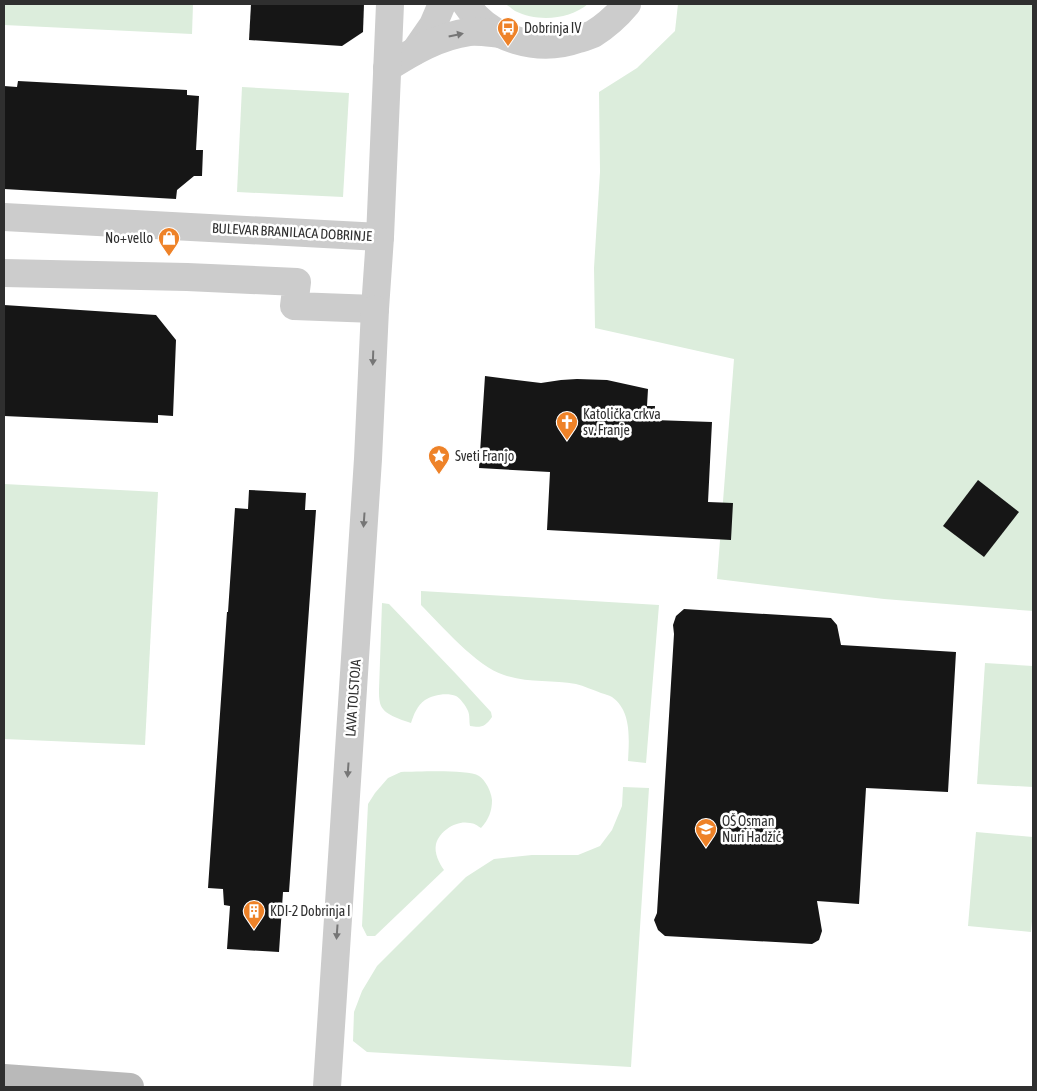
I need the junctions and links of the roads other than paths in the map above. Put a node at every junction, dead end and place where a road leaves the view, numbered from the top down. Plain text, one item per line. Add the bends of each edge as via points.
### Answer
1 (390, 4) edge
2 (442, 4) edge
3 (466, 4) edge
4 (627, 4) edge
5 (500, 34) junction
6 (415, 51) junction
7 (387, 68) junction
8 (4, 217) edge
9 (380, 237) junction
10 (4, 273) edge
11 (375, 309) junction
12 (4, 1078) edge
13 (130, 1087) edge
14 (327, 1087) edge

1 - 7 street
2 - 6 street via 434,25
3 - 5 street via 483,23
4 - 5 street via 613,20 591,35 566,44 519,42
6 -> 5 street via 447,36 470,32
6 - 7 street
7 - 9 street
8 - 9 street, BULEVAR BRANILACA DOBRINJE
9 - 11 street, BULEVAR BRANILACA DOBRINJE
10 - 11 street via 297,282 294,306
11 -> 14 street, LAVA TOLSTOJA
12 - 13 street

